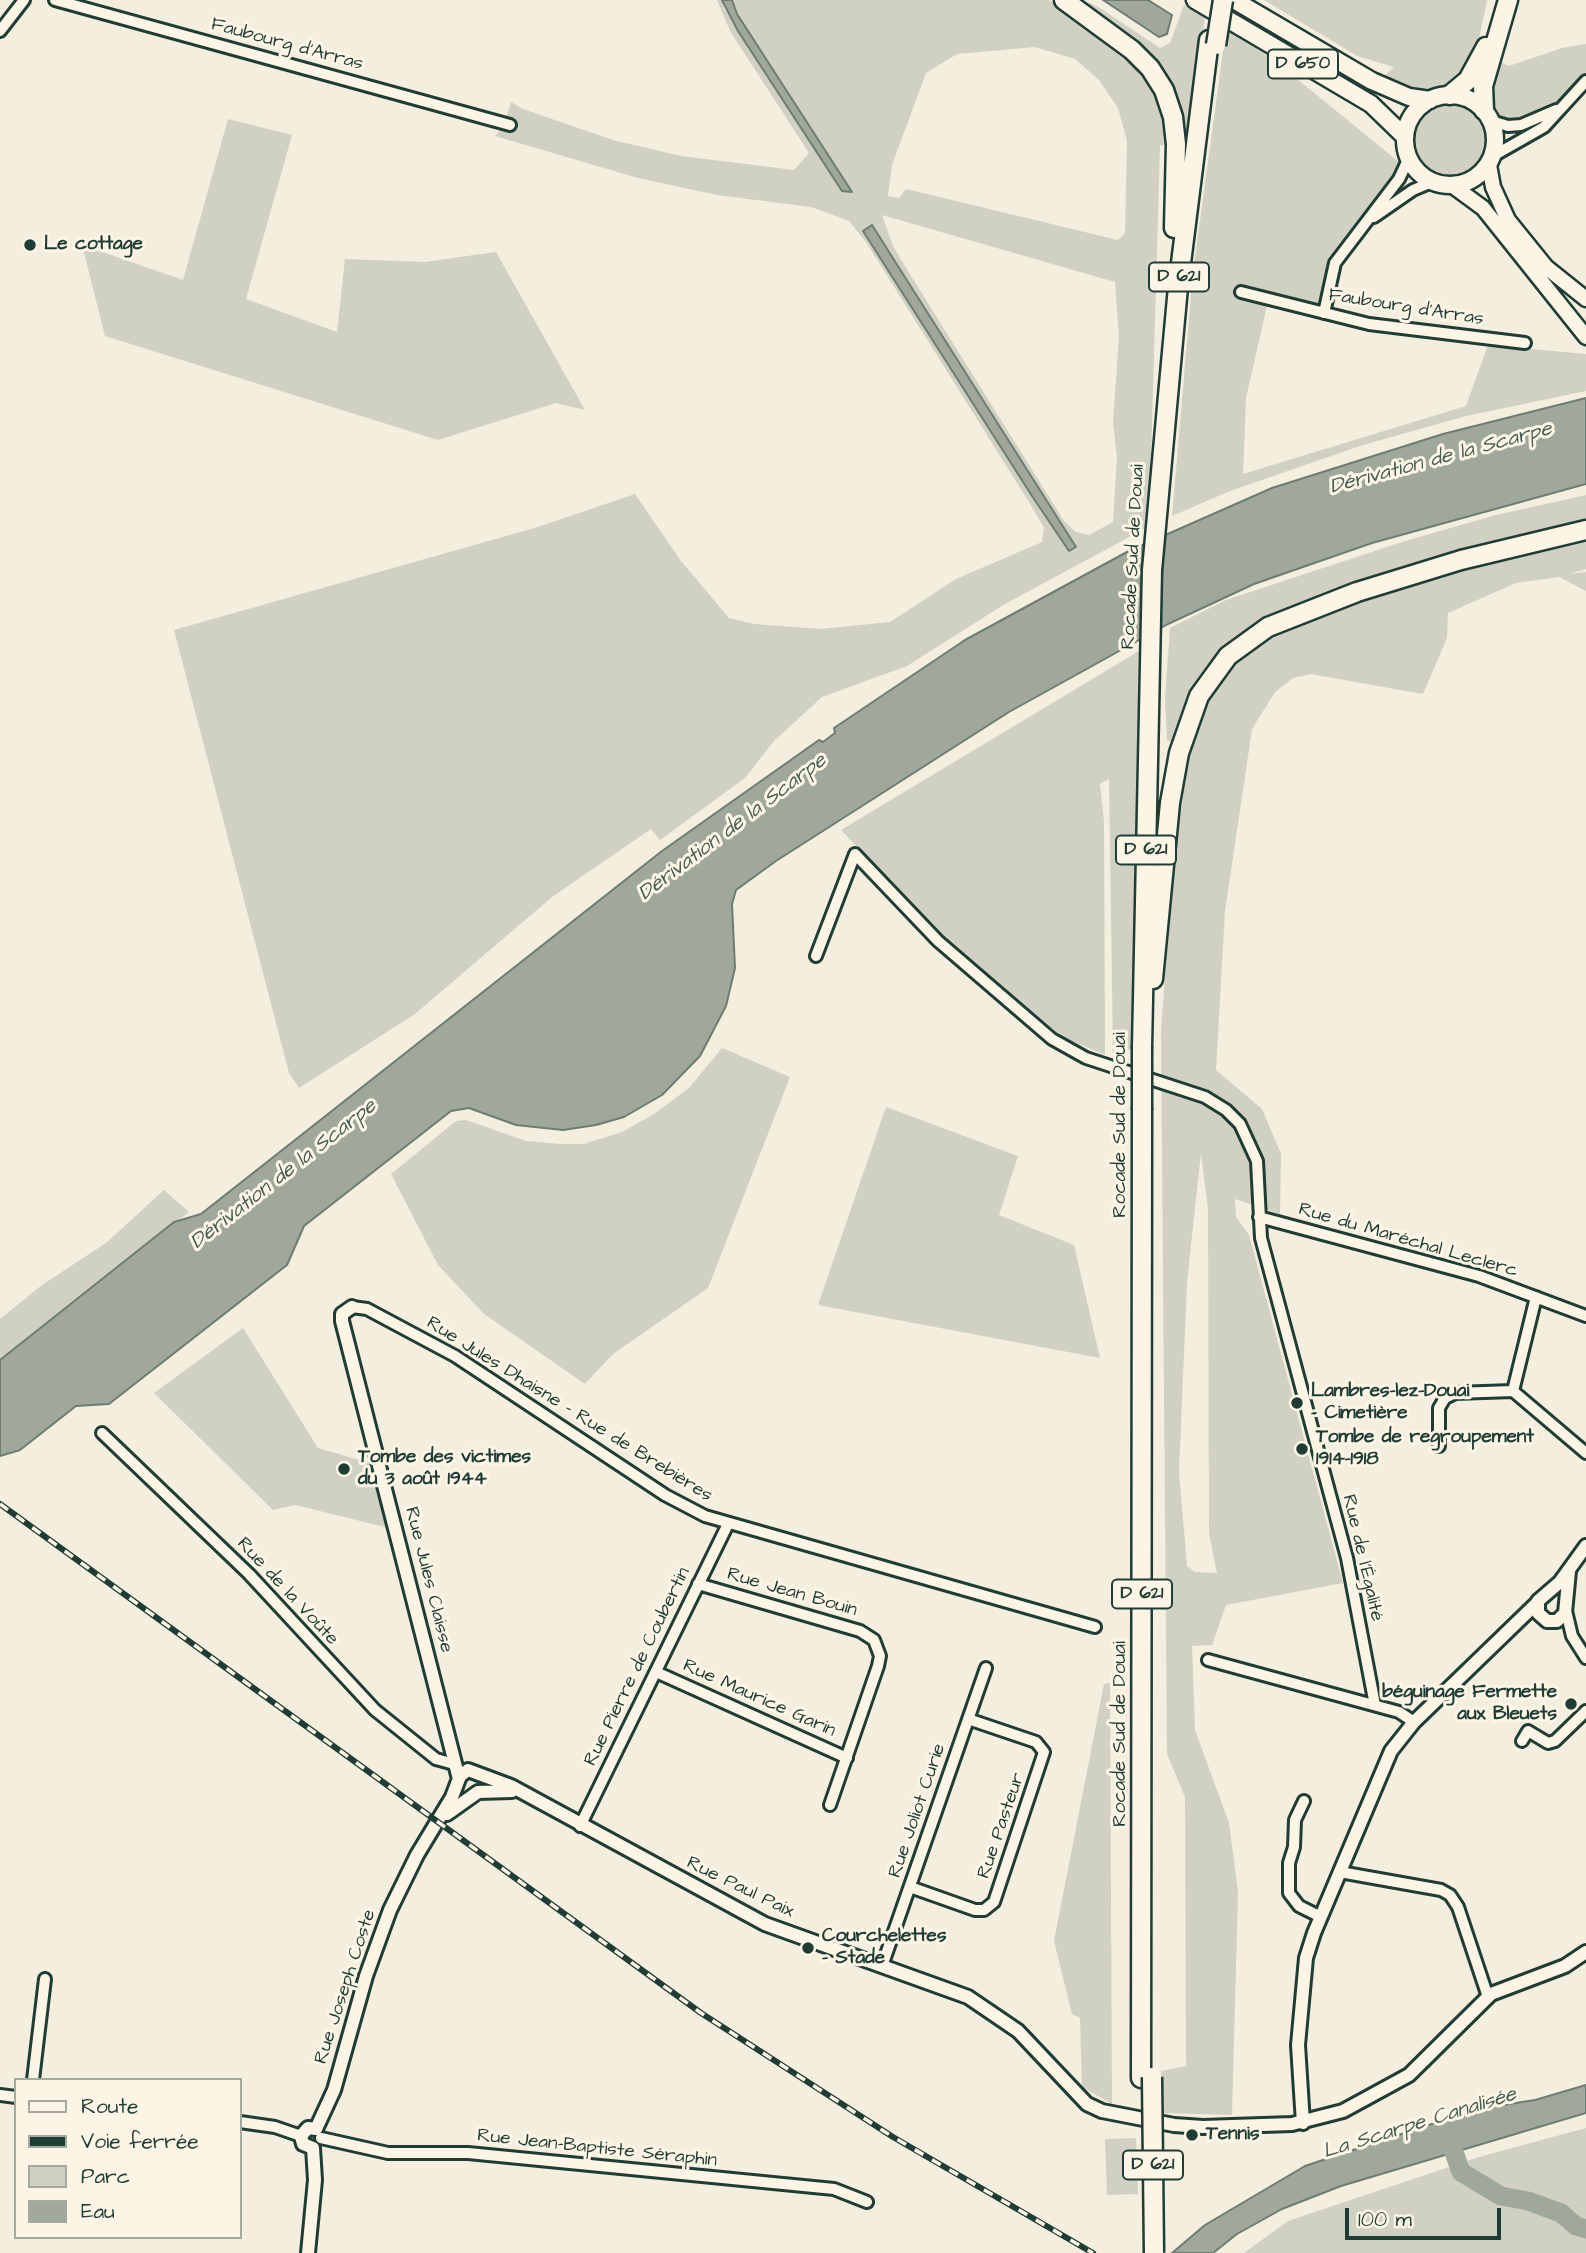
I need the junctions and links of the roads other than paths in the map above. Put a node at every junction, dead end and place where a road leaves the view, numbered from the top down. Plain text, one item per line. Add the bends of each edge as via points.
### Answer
1 (24, 0) edge
2 (55, 0) edge
3 (1064, 0) edge
4 (1195, 0) edge
5 (1215, 0) edge
6 (1223, 0) edge
7 (1234, 0) edge
8 (1499, 0) edge
9 (1508, 0) edge
10 (0, 31) edge
11 (1212, 42) junction
12 (1586, 81) edge
13 (1450, 95) junction
14 (1430, 100) junction
15 (1565, 105) junction
16 (1488, 116) junction
17 (510, 125) dead end
18 (1405, 137) junction
19 (1409, 158) junction
20 (1491, 160) junction
21 (1432, 182) junction
22 (1453, 186) junction
23 (1369, 221) junction
24 (1241, 292) dead end
25 (1586, 299) edge
26 (1324, 313) junction
27 (1586, 337) edge
28 (1525, 343) dead end
29 (1171, 357) junction
30 (1161, 513) junction
31 (1586, 530) edge
32 (1154, 651) junction
33 (816, 956) dead end
34 (1151, 997) junction
35 (1146, 1047) junction
36 (1259, 1217) junction
37 (1536, 1297) junction
38 (352, 1307) joint
39 (1586, 1316) edge
40 (1513, 1391) junction
41 (102, 1433) dead end
42 (1439, 1446) dead end
43 (1586, 1453) edge
44 (728, 1524) junction
45 (1586, 1546) edge
46 (1569, 1571) junction
47 (698, 1584) junction
48 (1549, 1592) junction
49 (1537, 1603) junction
50 (1566, 1607) junction
51 (1548, 1621) junction
52 (1094, 1627) dead end
53 (1503, 1637) junction
54 (1578, 1646) junction
55 (1586, 1658) edge
56 (1208, 1660) dead end
57 (986, 1668) dead end
58 (656, 1672) junction
59 (1375, 1705) junction
60 (1586, 1711) edge
61 (968, 1719) junction
62 (1414, 1722) junction
63 (1522, 1741) dead end
64 (451, 1745) junction
65 (847, 1758) junction
66 (454, 1764) junction
67 (476, 1772) junction
68 (458, 1780) junction
69 (475, 1793) junction
70 (522, 1794) junction
71 (1304, 1801) dead end
72 (830, 1805) dead end
73 (438, 1821) junction
74 (580, 1825) junction
75 (1340, 1872) junction
76 (909, 1887) junction
77 (1321, 1917) junction
78 (1586, 1952) edge
79 (882, 1966) junction
80 (45, 1979) dead end
81 (1488, 1997) junction
82 (33, 2078) edge
83 (1147, 2078) junction
84 (242, 2122) edge
85 (1303, 2123) junction
86 (301, 2136) joint
87 (317, 2139) junction
88 (867, 2202) dead end
89 (308, 2253) edge
90 (1143, 2253) edge
91 (1154, 2253) edge

1 - 10 street
2 - 17 street, Faubourg d'Arras
3 - 29 highway via 1139,56 1171,108 1177,164
4 - 18 main road, D 650 via 1371,104
5 - 11 highway, Rocade Sud de Douai / D 621
6 - 11 highway, Rocade Sud de Douai / D 621, bridge
7 - 14 main road, D 650 via 1372,81 1409,97
8 - 13 highway via 1480,61
9 - 16 highway via 1483,86
11 - 29 highway, Rocade Sud de Douai / D 621
11 - 30 highway, Rocade Sud de Douai / D 621
12 - 15 street
13 - 14 main road
13 - 16 main road via 1467,98
14 - 18 main road via 1413,115
15 - 16 street via 1528,124 1508,126
15 - 20 street via 1539,131
16 - 20 main road via 1496,138
18 - 19 main road
19 - 21 main road
19 - 23 street
20 - 22 main road via 1474,180
20 - 25 main road via 1493,187 1508,220 1546,267
21 - 22 main road
21 - 23 street
22 - 27 main road via 1483,208
23 - 26 street via 1332,268
24 - 26 street, Faubourg d'Arras
26 - 28 street, Faubourg d'Arras via 1401,329
29 - 30 highway, Rocade Sud de Douai / D 621
30 - 32 highway, Rocade Sud de Douai / D 621
31 - 34 highway via 1475,556 1357,592 1268,627 1228,656 1199,696 1178,753
32 - 34 highway, Rocade Sud de Douai / D 621
32 - 35 highway, Rocade Sud de Douai / D 621
33 - 36 street, Rue de l'Égalité via 855,855 938,941 1052,1039 1086,1058 1195,1093 1226,1110 1246,1132 1254,1151
34 - 35 highway, Rocade Sud de Douai / D 621
35 - 83 highway, Rocade Sud de Douai / D 621
36 - 37 street, Rue du Maréchal Leclerc via 1464,1272
36 - 59 street, Rue de l'Égalité via 1347,1558
37 - 39 street, Rue du Maréchal Leclerc
37 - 40 street
38 - 44 street, Rue Jules Dhaisne - Rue de Brebières via 367,1309 455,1356 676,1502
38 - 64 street, Rue Jules Claisse via 342,1314 342,1321
40 - 42 street via 1455,1393 1445,1398 1439,1408
40 - 43 street
41 - 66 street, Rue de la Voûte via 249,1574 375,1710 436,1759
44 - 47 street, Rue Pierre de Coubertin
44 - 52 street, Rue Jules Dhaisne - Rue de Brebières
45 - 46 street
46 - 48 street
46 - 50 street
47 - 58 street, Rue Pierre de Coubertin
47 - 65 street, Rue Jean Bouin via 860,1631 874,1640 878,1666
48 - 49 street
48 - 50 street via 1560,1595
49 - 51 street via 1538,1613
49 - 53 street
50 - 51 street via 1560,1619
50 - 54 street via 1569,1629
51 - 53 street via 1524,1623
51 - 54 street
53 - 62 street
54 - 55 street
56 - 59 street
57 - 61 street, Rue Joliot Curie
58 - 65 street, Rue Maurice Garin
58 - 74 street, Rue Pierre de Coubertin
59 - 62 street
60 - 63 street via 1555,1741 1528,1731
61 - 76 street, Rue Joliot Curie
61 - 76 street, Rue Pasteur via 1037,1742 1042,1748 1043,1761 994,1902 975,1910
62 - 75 street via 1391,1751
64 - 66 street, Rue Jules Claisse
64 - 67 street, Rue Jules Claisse
65 - 72 street
66 - 68 street, Rue Jules Claisse
67 - 68 street via 465,1771
67 - 69 street via 483,1783
67 - 70 street, Rue Paul Paix
68 - 69 street via 462,1790
68 - 73 street, Rue Joseph Coste
69 - 70 street, Rue Paul Paix via 502,1789
69 - 73 street, Rue Joseph Coste
70 - 74 street, Rue Paul Paix
71 - 77 street via 1295,1820 1289,1894 1298,1906
73 - 87 street, Rue Joseph Coste via 390,1910
74 - 79 street, Rue Paul Paix via 765,1924
75 - 77 street
75 - 81 street via 1450,1895
76 - 79 street, Rue Joliot Curie
77 - 85 street via 1305,1966 1298,2060
78 - 81 street via 1565,1966
79 - 85 street, Rue Paul Paix via 958,1992 993,2011 1026,2038 1076,2095 1095,2108 1200,2127
80 - 82 street
81 - 85 street, Rue Paul Paix via 1405,2078 1352,2107
83 - 90 highway, Rocade Sud de Douai / D 621
83 - 91 highway, Rocade Sud de Douai / D 621, bridge
84 - 86 street
86 - 87 street via 308,2128
87 - 88 street, Rue Jean-Baptiste Séraphin via 388,2153 468,2153 834,2189
87 - 89 street, Rue Joseph Coste

